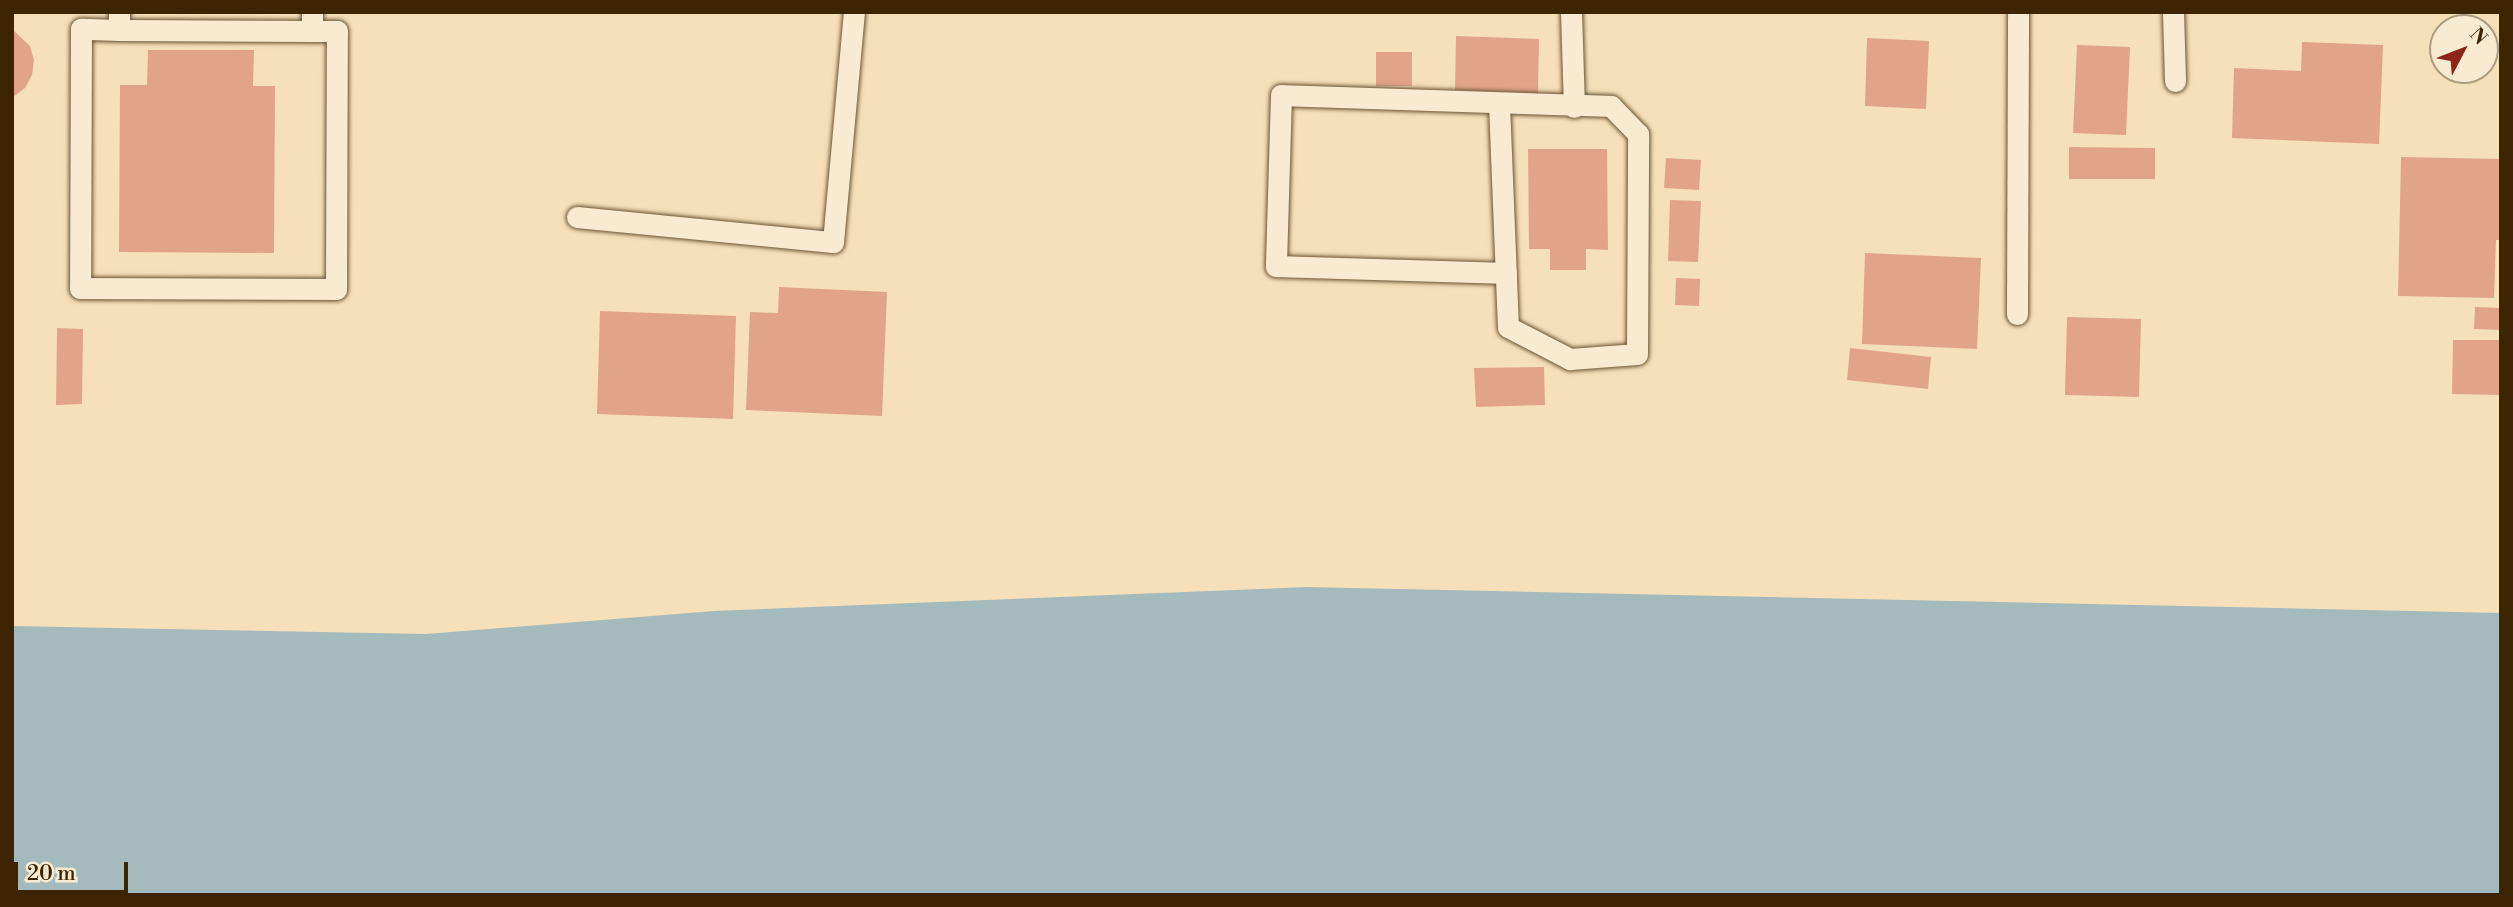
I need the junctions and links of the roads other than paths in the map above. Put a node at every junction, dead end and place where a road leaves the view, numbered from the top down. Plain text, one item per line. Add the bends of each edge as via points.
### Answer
1 (854, 12) edge
2 (1572, 12) edge
3 (2018, 12) edge
4 (2173, 12) edge
5 (119, 21) edge
6 (312, 22) edge
7 (2175, 81) dead end
8 (1499, 104) junction
9 (1574, 107) junction
10 (577, 217) dead end
11 (1506, 273) junction
12 (2017, 314) dead end

1 - 10 lane via 833,242
2 - 9 lane
3 - 12 lane
4 - 7 lane
5 - 6 lane
5 - 6 lane via 81,29 80,288 336,289 337,32
8 - 9 lane
8 - 11 lane
8 - 11 lane via 1281,96 1276,266
9 - 11 lane via 1611,106 1638,134 1637,354 1570,359 1508,327

